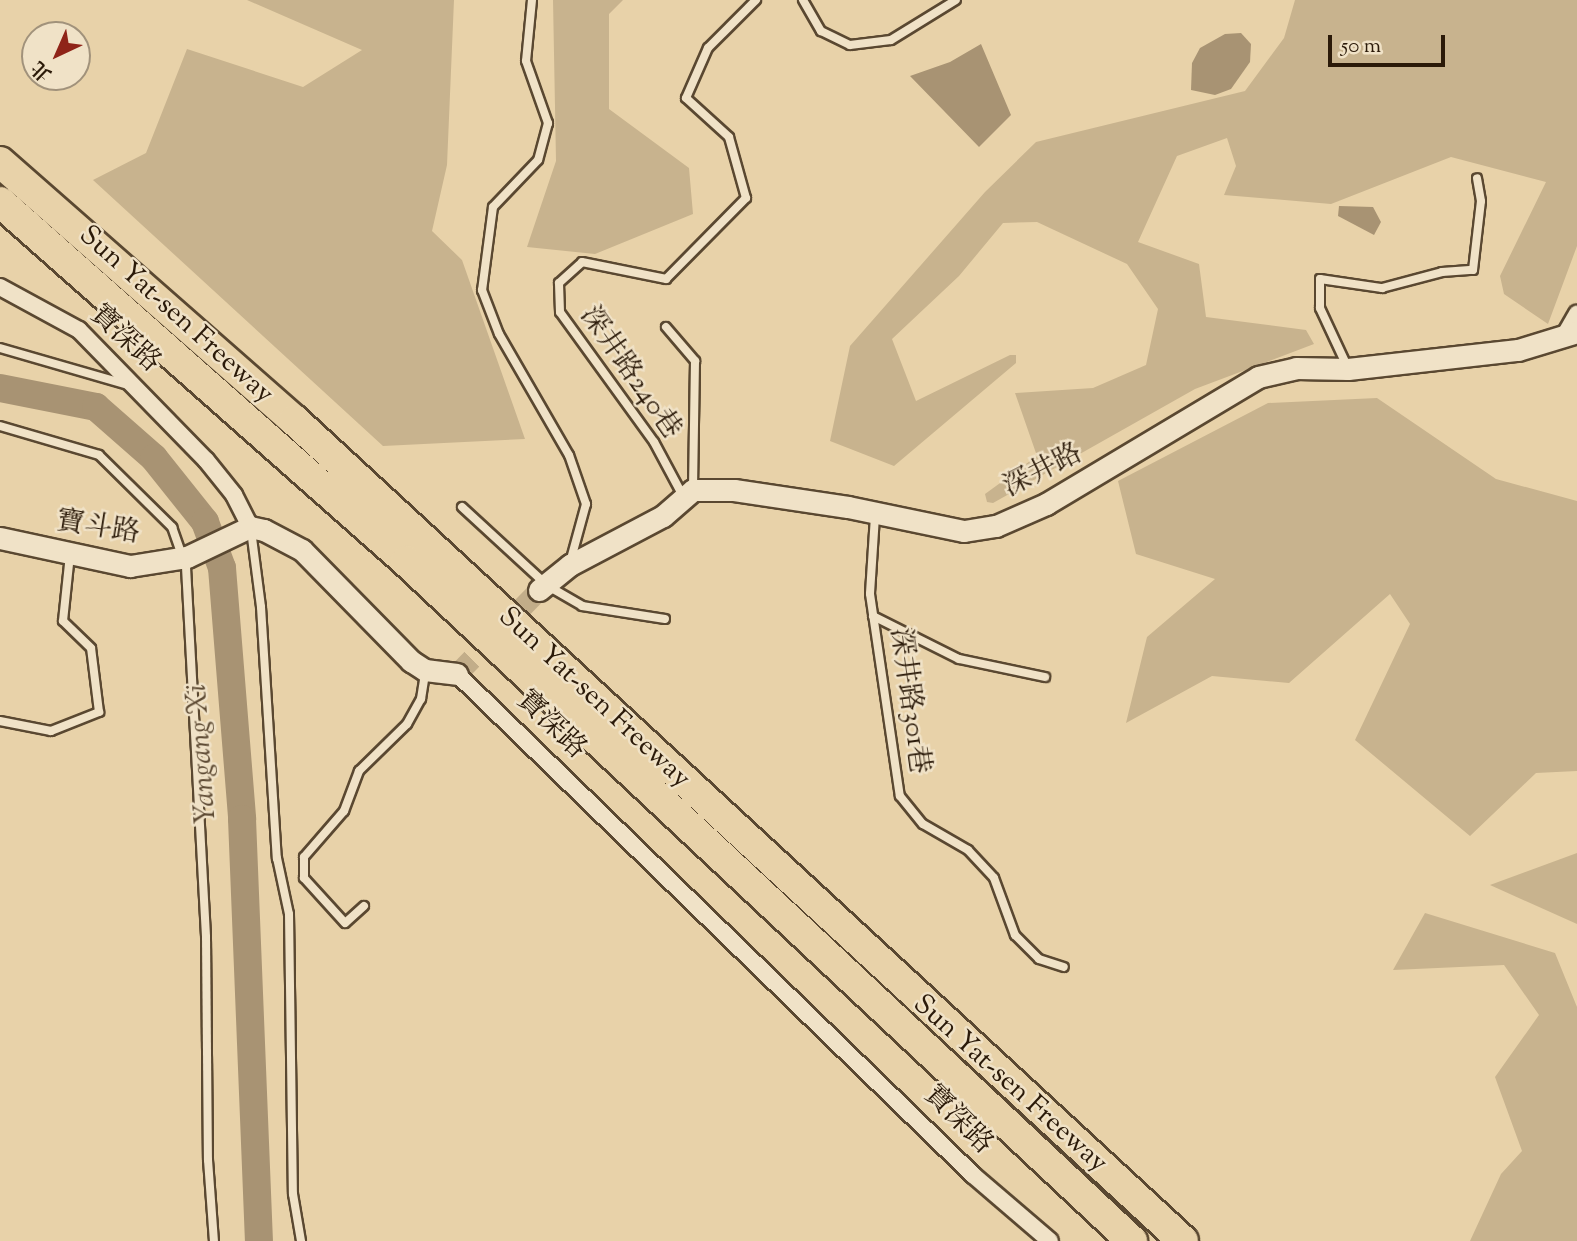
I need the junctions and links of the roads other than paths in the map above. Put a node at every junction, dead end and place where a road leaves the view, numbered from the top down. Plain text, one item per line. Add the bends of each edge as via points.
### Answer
1 (532, 0) edge
2 (756, 0) edge
3 (803, 0) edge
4 (956, 0) edge
5 (0, 162) edge
6 (1477, 178) dead end
7 (0, 202) edge
8 (0, 287) edge
9 (1574, 326) edge
10 (666, 327) dead end
11 (0, 348) edge
12 (1348, 369) junction
13 (137, 389) junction
14 (0, 426) edge
15 (688, 493) junction
16 (462, 507) dead end
17 (875, 513) junction
18 (250, 527) junction
19 (0, 538) edge
20 (71, 554) junction
21 (184, 558) junction
22 (570, 565) junction
23 (544, 588) junction
24 (873, 616) junction
25 (665, 620) dead end
26 (425, 670) junction
27 (457, 674) joint
28 (1045, 677) dead end
29 (0, 721) edge
30 (364, 906) dead end
31 (1063, 967) dead end
32 (214, 1241) edge
33 (301, 1241) edge
34 (1050, 1241) edge
35 (1132, 1241) edge
36 (1183, 1241) edge

1 - 22 lane via 526,61 548,123 538,160 493,208 482,290 499,334 569,455 586,504
2 - 15 lane, 深井路240巷 via 708,48 686,98 729,137 746,198 666,279 582,262 559,283 560,312
3 - 4 lane via 821,31 850,45 891,40
5 - 36 highway, Sun Yat-sen Freeway via 294,420
6 - 12 lane via 1481,201 1473,270 1442,272 1382,288 1320,279 1320,307
7 - 35 highway, Sun Yat-sen Freeway via 406,561
8 - 13 street, 寶深路 via 79,330
9 - 12 street, 深井路 via 1518,350
10 - 15 lane via 695,361
11 - 13 lane via 92,371
12 - 17 street, 深井路 via 1296,368 1258,377 1046,504 996,526 964,531
13 - 18 street, 寶深路 via 234,495
14 - 21 lane via 100,455 172,527
15 - 17 street, 深井路 via 734,490
15 - 22 street via 663,516
16 - 23 lane
17 - 24 lane, 深井路301巷
18 - 21 street, 寶斗路
18 - 26 street via 294,544
18 - 33 lane via 261,607 277,858 289,914 293,1194
19 - 20 street, 寶斗路
20 - 21 street, 寶斗路 via 130,566
20 - 29 lane via 63,621 91,648 99,712 51,731
21 - 32 lane via 202,828 208,1160
22 - 23 street
23 - 25 lane via 582,606
24 - 28 lane, 深井路301巷 via 960,659
24 - 31 lane, 深井路301巷 via 900,796 923,824 968,850 994,878 1014,935 1039,959
26 - 27 street, 寶深路
26 - 30 lane via 421,698 407,724 359,771 344,811 304,857 304,878 345,923
27 - 34 street, 寶深路 via 973,1175

